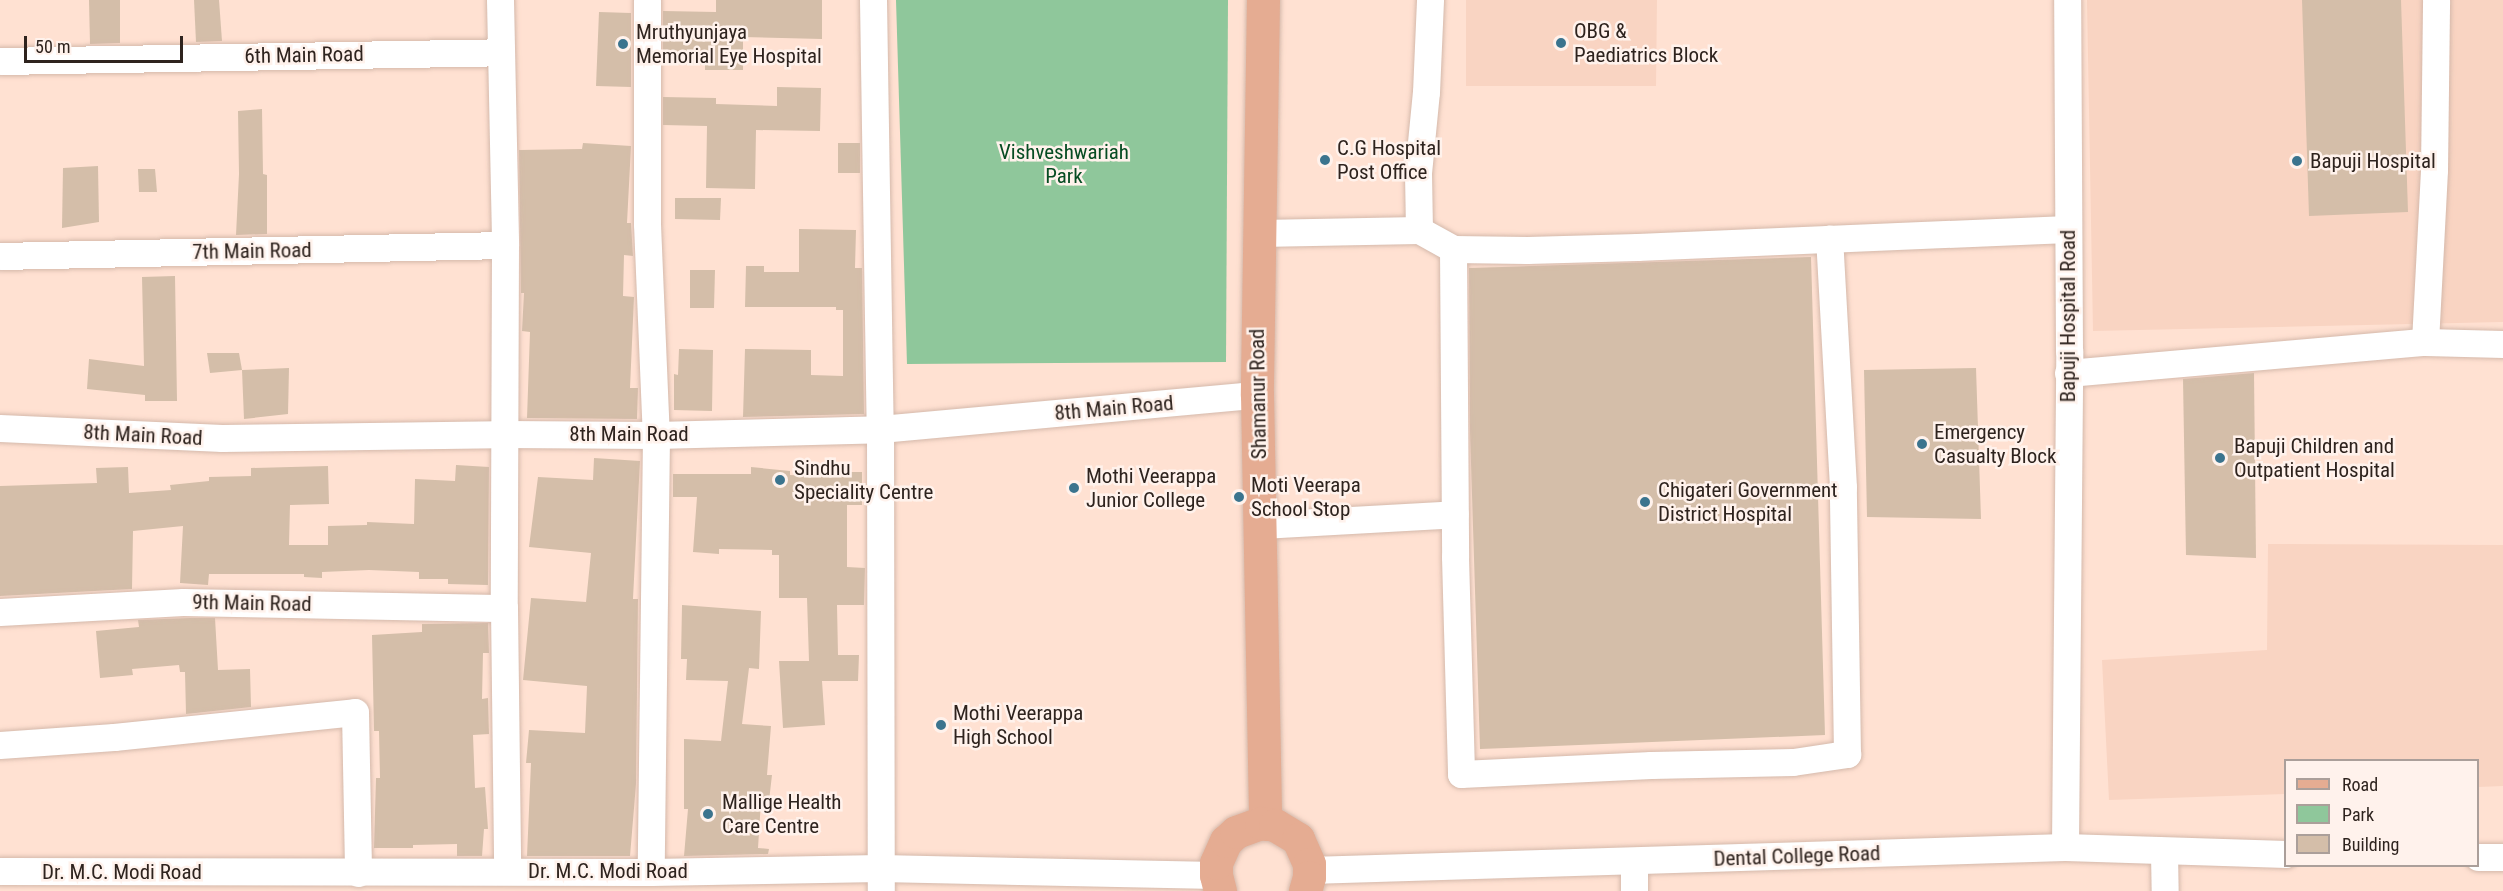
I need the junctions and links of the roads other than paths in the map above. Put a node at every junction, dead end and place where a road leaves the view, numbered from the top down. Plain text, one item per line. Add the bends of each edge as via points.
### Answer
1 (500, 0) edge
2 (647, 0) edge
3 (873, 0) edge
4 (1263, 0) edge
5 (1430, 0) edge
6 (2067, 0) edge
7 (2436, 0) edge
8 (499, 52) junction
9 (0, 61) edge
10 (2068, 229) junction
11 (1419, 230) junction
12 (1259, 233) junction
13 (1829, 237) junction
14 (505, 245) junction
15 (1453, 249) junction
16 (0, 256) edge
17 (2425, 342) junction
18 (2503, 344) edge
19 (2068, 373) junction
20 (1257, 395) junction
21 (0, 428) edge
22 (880, 429) junction
23 (503, 434) junction
24 (656, 435) junction
25 (1455, 514) junction
26 (1261, 525) junction
27 (504, 608) junction
28 (0, 612) edge
29 (0, 745) edge
30 (1265, 824) junction
31 (2065, 847) junction
32 (2164, 852) junction
33 (2284, 854) edge
34 (2479, 857) edge
35 (2503, 857) edge
36 (1634, 861) junction
37 (507, 870) junction
38 (0, 872) edge
39 (651, 872) junction
40 (349, 878) edge
41 (880, 880) edge
42 (1307, 881) edge
43 (1356, 881) edge
44 (1218, 883) edge
45 (1634, 891) edge
46 (2165, 891) edge

1 - 8 street
2 - 24 street via 647,224
3 - 22 street
4 - 12 main road, Shamanur Road
5 - 11 street via 1418,174
6 - 10 street, Bapuji Hospital Road
7 - 17 street via 2434,170
8 - 9 street, 6th Main Road
8 - 14 street
10 - 13 street
10 - 19 street, Bapuji Hospital Road
11 - 12 street
11 - 15 street
12 - 20 main road, Shamanur Road
13 - 15 street via 1560,249
13 - 25 street via 1843,487 1847,754 1793,762 1461,774
14 - 16 street, 7th Main Road
14 - 23 street
15 - 25 street
17 - 18 street
17 - 19 street
19 - 31 street, Bapuji Hospital Road
20 - 22 street, 8th Main Road
20 - 26 main road, Shamanur Road
21 - 23 street, 8th Main Road via 222,438
22 - 24 street, 8th Main Road
22 - 41 street
23 - 24 street, 8th Main Road
23 - 27 street
24 - 39 street
25 - 26 street
26 - 30 main road, Shamanur Road
27 - 28 street, 9th Main Road via 183,602
27 - 37 street
29 - 40 street via 355,712
30 - 42 main road via 1298,839 1305,850
30 - 44 main road via 1248,826 1226,841 1218,857
31 - 32 street, Dental College Road
31 - 36 street, Dental College Road
32 - 33 street, Dental College Road
32 - 46 street
34 - 35 street
36 - 43 street, Dental College Road
36 - 45 street
37 - 39 street, Dr. M.C. Modi Road
37 - 40 street, Dr. M.C. Modi Road
38 - 40 street, Dr. M.C. Modi Road
39 - 41 street, Dr. M.C. Modi Road
41 - 44 street, Dr. M.C. Modi Road
42 - 43 street, Dental College Road

